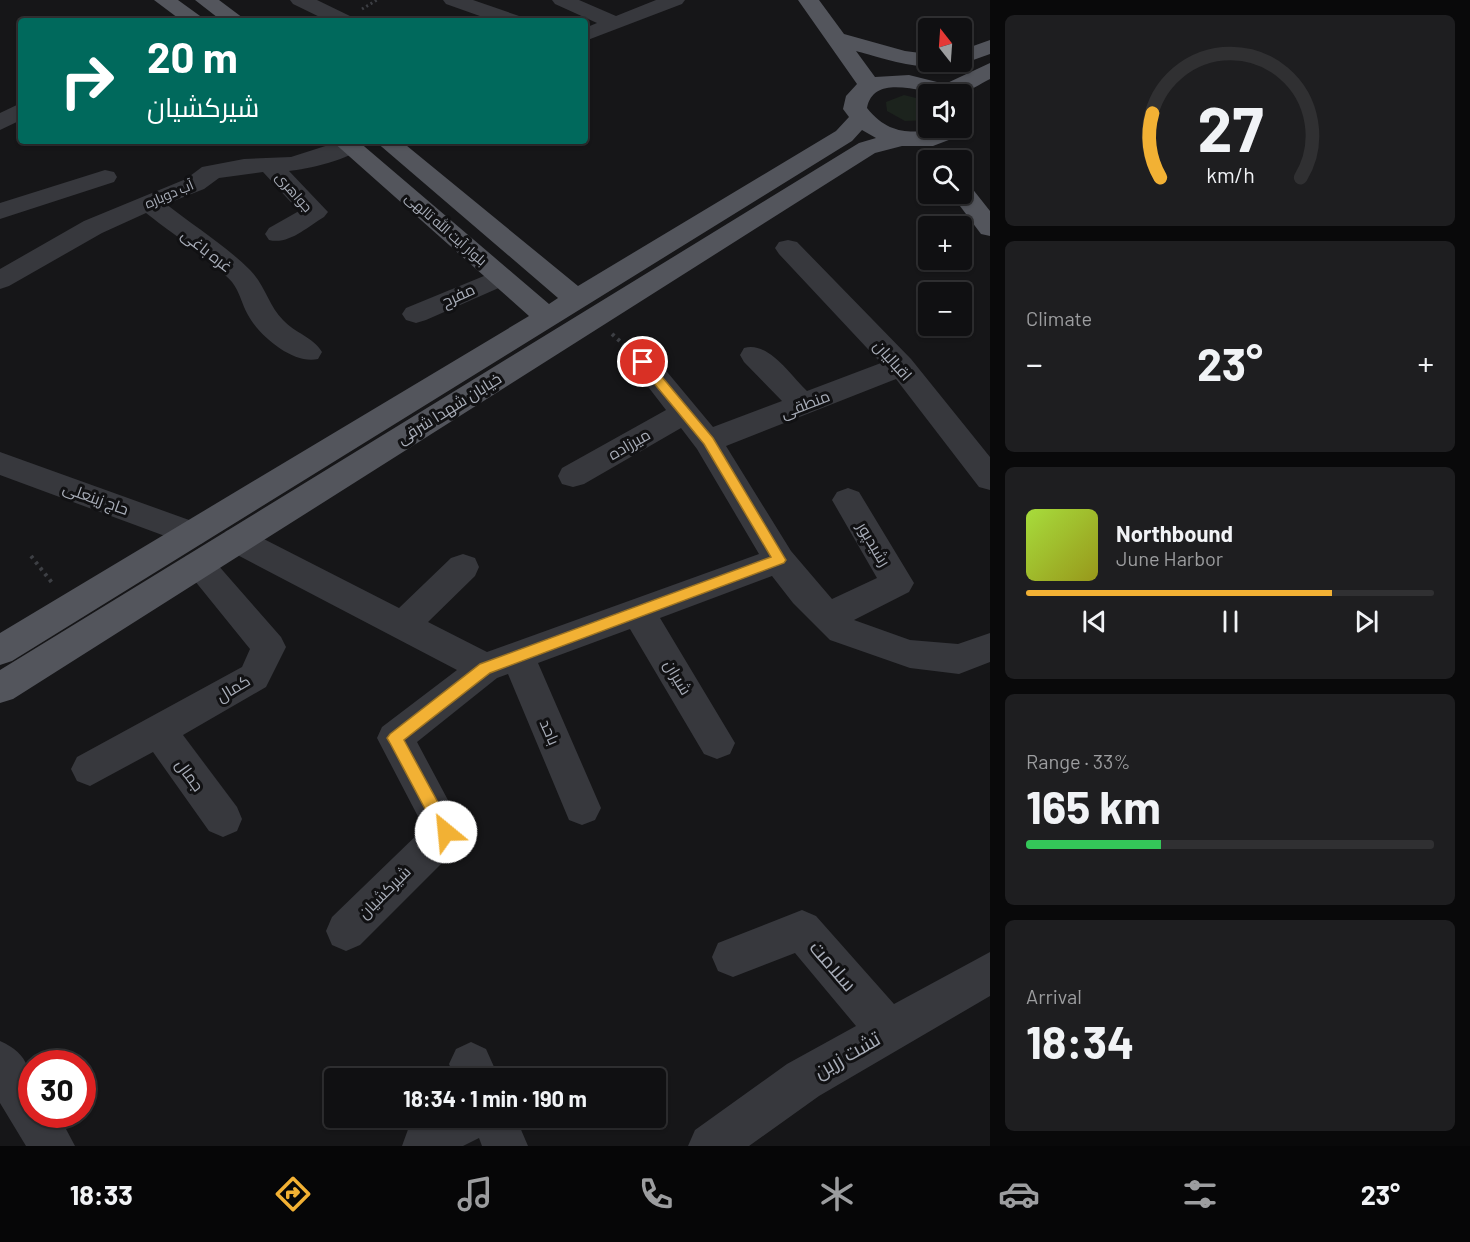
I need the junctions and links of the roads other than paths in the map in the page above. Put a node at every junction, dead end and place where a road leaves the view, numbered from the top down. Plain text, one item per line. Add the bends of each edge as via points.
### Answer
1 (164, 0) edge
2 (205, 0) edge
3 (300, 0) edge
4 (453, 0) edge
5 (562, 0) edge
6 (675, 0) edge
7 (808, 0) edge
8 (191, 18) edge
9 (232, 18) edge
10 (339, 18) edge
11 (505, 18) edge
12 (615, 23) junction
13 (588, 34) edge
14 (836, 39) junction
15 (990, 47) edge
16 (972, 53) edge
17 (918, 59) edge
18 (990, 70) edge
19 (922, 72) edge
20 (899, 80) junction
21 (921, 84) edge
22 (972, 84) edge
23 (870, 86) junction
24 (990, 95) edge
25 (972, 97) edge
26 (18, 112) edge
27 (861, 118) junction
28 (0, 123) edge
29 (937, 138) edge
30 (912, 139) junction
31 (348, 144) edge
32 (351, 144) edge
33 (391, 144) edge
34 (925, 150) edge
35 (271, 167) junction
36 (105, 177) dead end
37 (51, 195) junction
38 (149, 202) junction
39 (971, 204) edge
40 (0, 211) edge
41 (93, 227) junction
42 (990, 228) edge
43 (278, 234) dead end
44 (788, 248) dead end
45 (501, 277) junction
46 (0, 280) edge
47 (585, 309) junction
48 (416, 314) dead end
49 (547, 317) junction
50 (308, 352) dead end
51 (754, 355) dead end
52 (643, 362) road end
53 (901, 366) junction
54 (803, 405) junction
55 (685, 412) junction
56 (708, 441) junction
57 (0, 463) edge
58 (573, 476) dead end
59 (990, 479) edge
60 (849, 500) dead end
61 (237, 540) junction
62 (195, 549) junction
63 (779, 560) junction
64 (462, 567) dead end
65 (638, 612) junction
66 (827, 616) junction
67 (402, 626) junction
68 (990, 647) edge
69 (0, 651) edge
70 (502, 662) junction
71 (0, 688) edge
72 (158, 731) junction
73 (717, 743) dead end
74 (90, 769) dead end
75 (582, 808) dead end
76 (223, 819) dead end
77 (346, 930) dead end
78 (733, 957) dead end
79 (990, 973) edge
80 (889, 1031) junction
81 (0, 1063) edge
82 (18, 1092) edge
83 (41, 1128) edge
84 (451, 1128) edge
85 (497, 1128) edge
86 (52, 1146) edge
87 (425, 1146) edge
88 (505, 1146) edge
89 (711, 1146) edge

1 - 8 main road
2 - 9 main road
3 - 10 street
4 - 11 street
5 - 12 street
6 - 12 street
7 - 14 main road
12 - 13 street
14 - 17 main road
14 - 23 main road
15 - 16 main road
18 - 22 main road
19 - 20 main road
20 - 21 main road
20 - 23 main road
23 - 27 main road via 855,100
24 - 25 main road
26 - 28 street
27 - 30 main road via 878,130
27 - 47 main road, خیابان شهدا شرقی via 844,136
29 - 30 main road, خیابان شهدا شرقی
30 - 34 main road
30 - 47 main road, خیابان شهدا شرقی via 867,148
31 - 35 street, آب دوباره via 321,157
32 - 45 main road, بلوار آیت الله تالهی
33 - 47 main road, بلوار آیت الله تالهی
35 - 38 street, آب دوباره via 244,166 211,172 195,184
35 - 43 street, جواهری via 315,213
36 - 37 street
37 - 40 street
37 - 41 street
38 - 41 street, آب دوباره
38 - 50 street, غره باغی via 242,277 260,313 277,332
39 - 42 main road
41 - 46 street, آب دوباره
44 - 53 street, اقبالیان
45 - 48 street, مفرح
45 - 49 main road, بلوار آیت الله تالهی
47 - 49 main road, خیابان شهدا شرقی
47 - 61 main road, خیابان شهدا شرقی
49 - 62 main road, خیابان شهدا شرقی
51 - 54 street
52 - 55 street
53 - 54 street, منطقی
53 - 59 street, اقبالیان
54 - 56 street, منطقی
55 - 56 street
55 - 58 street, میرزاده
56 - 63 street
57 - 62 street, حاج زینعلی
60 - 66 street, رشیدپور via 897,583
61 - 62 main road, خیابان شهدا شرقی
61 - 67 street
62 - 69 main road, خیابان شهدا شرقی via 72,607
62 - 71 main road, خیابان شهدا شرقی
62 - 72 street, کمال via 269,647 254,677
63 - 65 street
63 - 66 street
64 - 67 street
65 - 70 street
65 - 73 street, شیران
66 - 68 street via 842,630 910,654 959,659
67 - 70 street
70 - 75 street, باحد
70 - 77 street, شیرکشیان via 395,738 446,832
72 - 74 street, کمال
72 - 76 street, جمال
78 - 80 street, سلامت via 802,930
79 - 80 street, تشت زرین
80 - 89 street, تشت زرین via 803,1080
81 - 82 street
83 - 86 street
84 - 87 street via 426,1140
85 - 88 street

